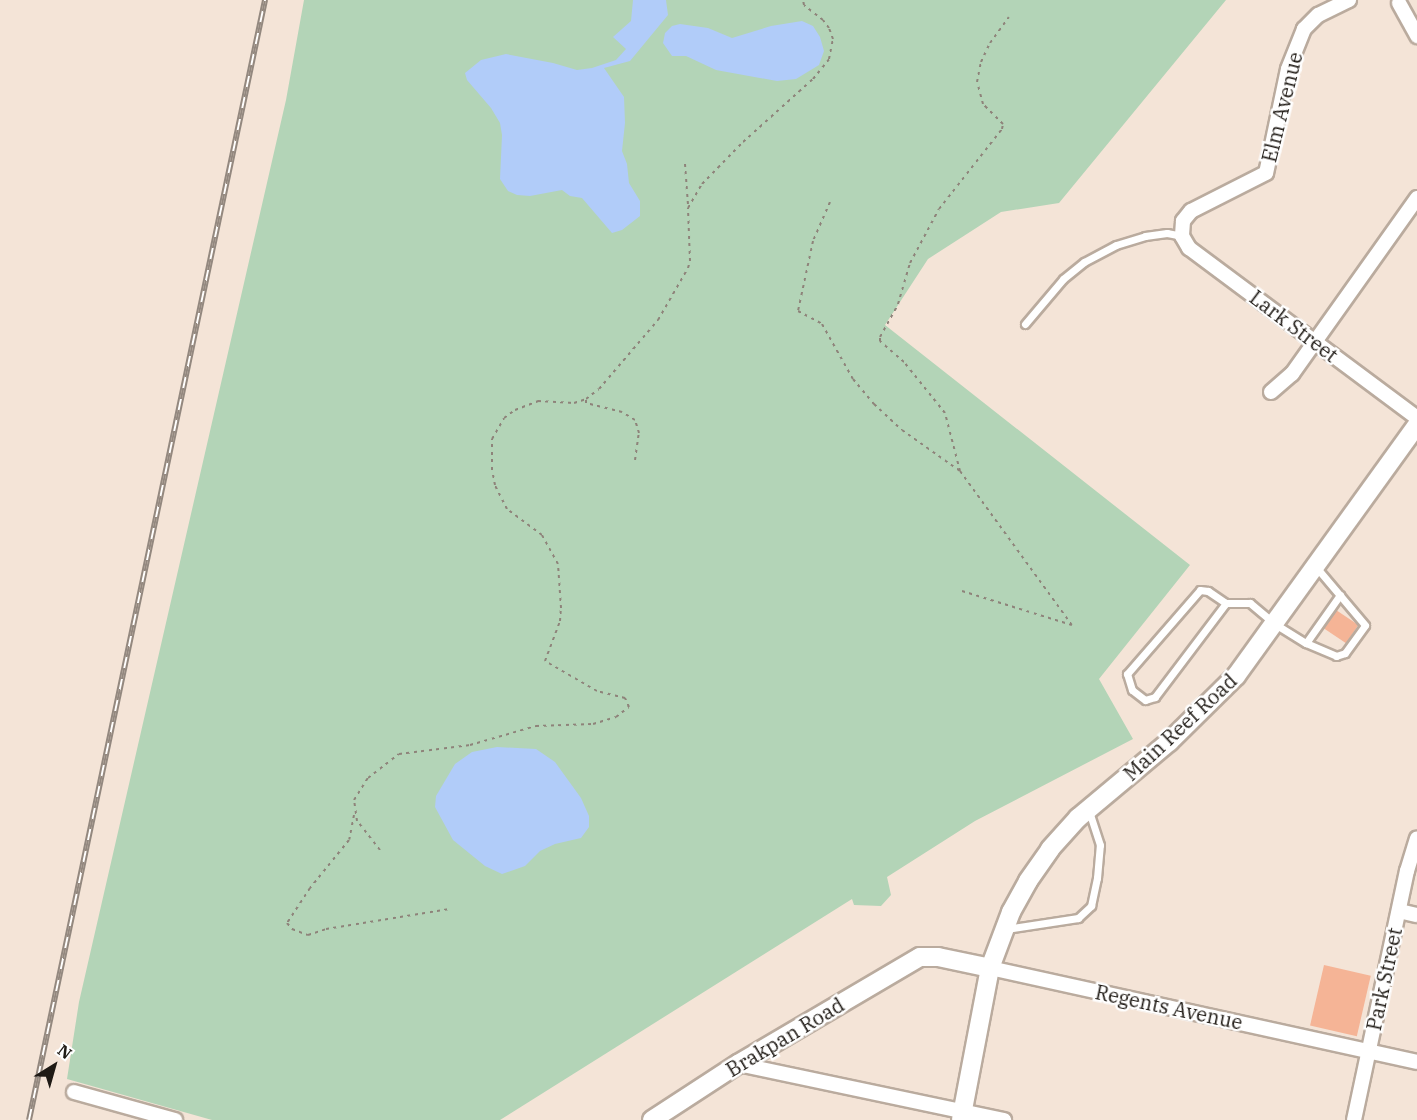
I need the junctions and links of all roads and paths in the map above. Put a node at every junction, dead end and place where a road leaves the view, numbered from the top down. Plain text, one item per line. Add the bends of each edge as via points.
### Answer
1 (803, 0) edge
2 (1349, 0) edge
3 (1398, 1) edge
4 (1009, 17) dead end
5 (1417, 36) edge
6 (684, 164) dead end
7 (1417, 198) edge
8 (830, 202) dead end
9 (688, 208) junction
10 (1182, 232) junction
11 (1025, 324) dead end
12 (1316, 342) junction
13 (1271, 392) dead end
14 (586, 399) junction
15 (1417, 418) edge
16 (1417, 426) edge
17 (635, 460) dead end
18 (960, 471) junction
19 (1316, 567) junction
20 (962, 591) dead end
21 (1340, 596) junction
22 (1226, 603) junction
23 (1275, 624) junction
24 (1306, 643) junction
25 (1088, 810) junction
26 (355, 812) junction
27 (1417, 839) edge
28 (380, 850) dead end
29 (449, 909) dead end
30 (1399, 911) junction
31 (1417, 915) edge
32 (1004, 929) junction
33 (920, 957) joint
34 (990, 968) junction
35 (1368, 1052) junction
36 (1417, 1062) edge
37 (738, 1064) junction
38 (74, 1092) dead end
39 (147, 1116) edge
40 (962, 1116) edge
41 (175, 1120) edge
42 (652, 1120) edge
43 (1004, 1120) edge
44 (1354, 1120) edge

1 - 9 path via 829,28 833,39 829,59 813,79 710,175
2 - 10 street, Elm Avenue via 1318,15 1304,29 1288,69 1266,172 1199,205 1186,216
3 - 5 street
4 - 18 path via 990,43 977,82 983,104 1003,124 1002,129 939,209 910,263 898,304 880,338 945,413
6 - 9 path
7 - 12 street
8 - 18 path via 813,241 798,310 822,324 853,379 874,404 902,430
9 - 14 path via 688,268 658,320
10 - 11 lane via 1145,236 1116,245 1084,262 1063,279
10 - 12 street, Lark Street via 1190,248
12 - 13 street via 1292,374
12 - 15 street, Lark Street
14 - 17 path via 586,404 622,412 635,420 639,433
14 - 26 path via 574,403 538,401 504,418 492,439 492,470 507,508 542,535 558,564 560,621 545,660 597,691 625,698 629,704 627,711 593,724 536,726 470,746 399,754 376,770 359,790 354,800
16 - 19 main road, Main Reef Road
18 - 20 path via 1072,625
19 - 21 lane
19 - 23 main road, Main Reef Road
21 - 24 lane
21 - 24 lane via 1365,627 1342,656
22 - 22 lane via 1155,697 1145,700 1132,690 1127,674 1196,593 1208,591
22 - 23 lane via 1250,603
23 - 24 lane
23 - 25 main road, Main Reef Road via 1236,676 1198,715
25 - 32 main road, Main Reef Road via 1050,849 1028,881
25 - 32 lane via 1100,845 1091,906 1078,918
26 - 28 path via 357,821
26 - 29 path via 349,840 287,922 292,929 308,935
27 - 30 street, Park Street
30 - 31 street
30 - 35 street, Park Street
32 - 34 main road, Main Reef Road
33 - 34 main road, Regents Avenue
33 - 37 main road, Brakpan Road
34 - 35 street, Regents Avenue
34 - 40 main road, Main Reef Road
35 - 36 street, Regents Avenue
35 - 44 street, Park Street
37 - 40 street
37 - 42 main road, Brakpan Road
38 - 39 street
39 - 41 street
40 - 43 street

